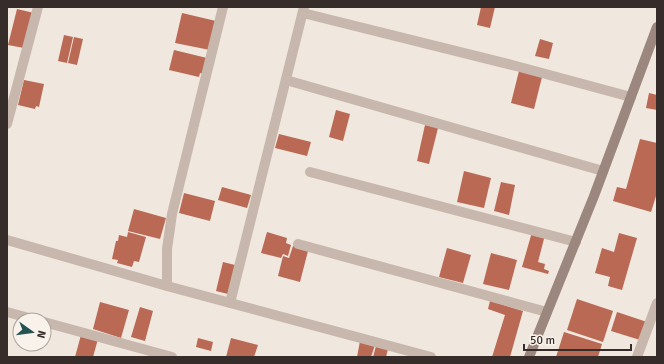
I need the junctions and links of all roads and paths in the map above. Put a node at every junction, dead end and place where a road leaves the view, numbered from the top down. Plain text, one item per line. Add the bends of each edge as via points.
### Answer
1 (38, 7) edge
2 (223, 7) edge
3 (304, 10) edge
4 (657, 27) edge
5 (286, 80) junction
6 (631, 97) junction
7 (7, 124) edge
8 (603, 171) junction
9 (310, 172) dead end
10 (7, 240) edge
11 (576, 242) junction
12 (298, 244) dead end
13 (167, 286) junction
14 (230, 303) junction
15 (657, 303) edge
16 (547, 312) junction
17 (52, 324) edge
18 (172, 357) edge
19 (431, 357) edge
20 (529, 357) edge
21 (637, 357) edge

1 - 7 street
2 - 13 street via 172,214 167,249
3 - 5 street
3 - 6 street
4 - 6 street
5 - 8 street
5 - 14 street
6 - 8 street
8 - 11 street
9 - 11 street
10 - 13 street
11 - 16 street
12 - 16 street
13 - 14 street
14 - 19 street
15 - 21 street
16 - 20 street
17 - 18 street

